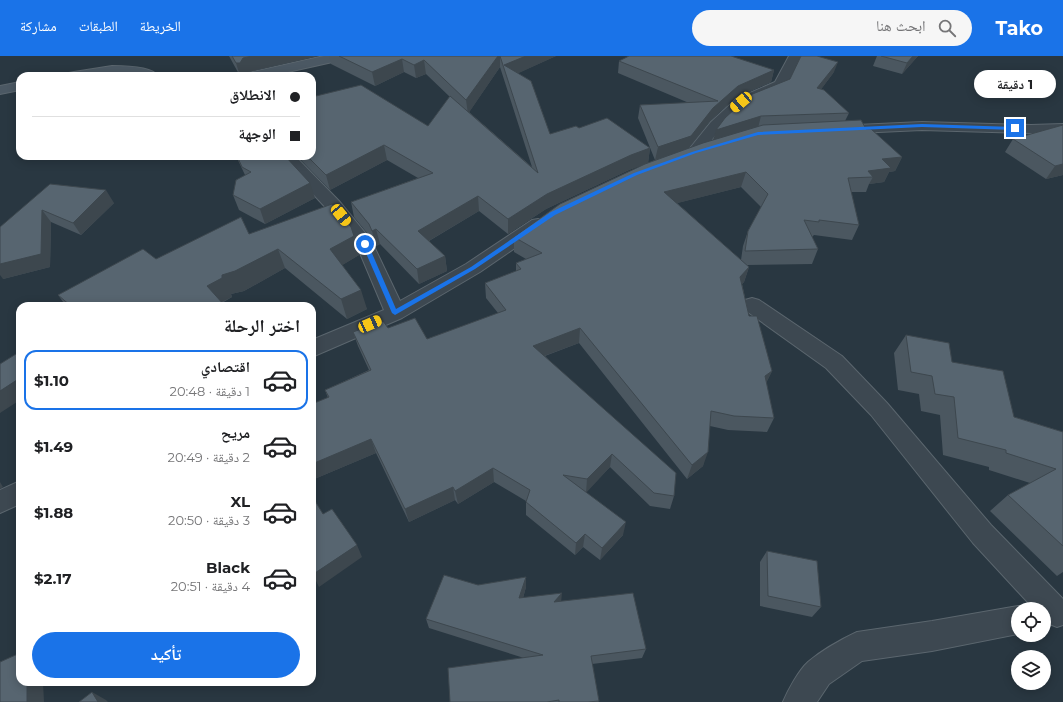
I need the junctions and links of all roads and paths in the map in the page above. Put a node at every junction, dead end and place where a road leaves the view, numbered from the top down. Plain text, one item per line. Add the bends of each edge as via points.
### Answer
1 (340, 56) edge
2 (795, 56) edge
3 (99, 72) edge
4 (137, 72) edge
5 (270, 72) edge
6 (16, 87) edge
7 (0, 90) edge
8 (1063, 128) edge
9 (820, 130) edge
10 (722, 144) edge
11 (290, 160) edge
12 (553, 214) edge
13 (752, 305) dead end
14 (395, 313) junction
15 (316, 347) edge
16 (16, 494) edge
17 (0, 502) edge
18 (1055, 613) edge
19 (1011, 621) edge
20 (799, 702) edge

1 - 5 street
2 - 10 street via 781,85 741,102 687,155
3 - 4 street via 112,70
6 - 7 street
8 - 9 street via 922,126
11 - 14 street via 333,205 365,244
12 - 14 street via 473,268
13 - 18 street via 834,362 879,409 982,534
14 - 15 street
16 - 17 street
19 - 20 street via 857,647 818,673

